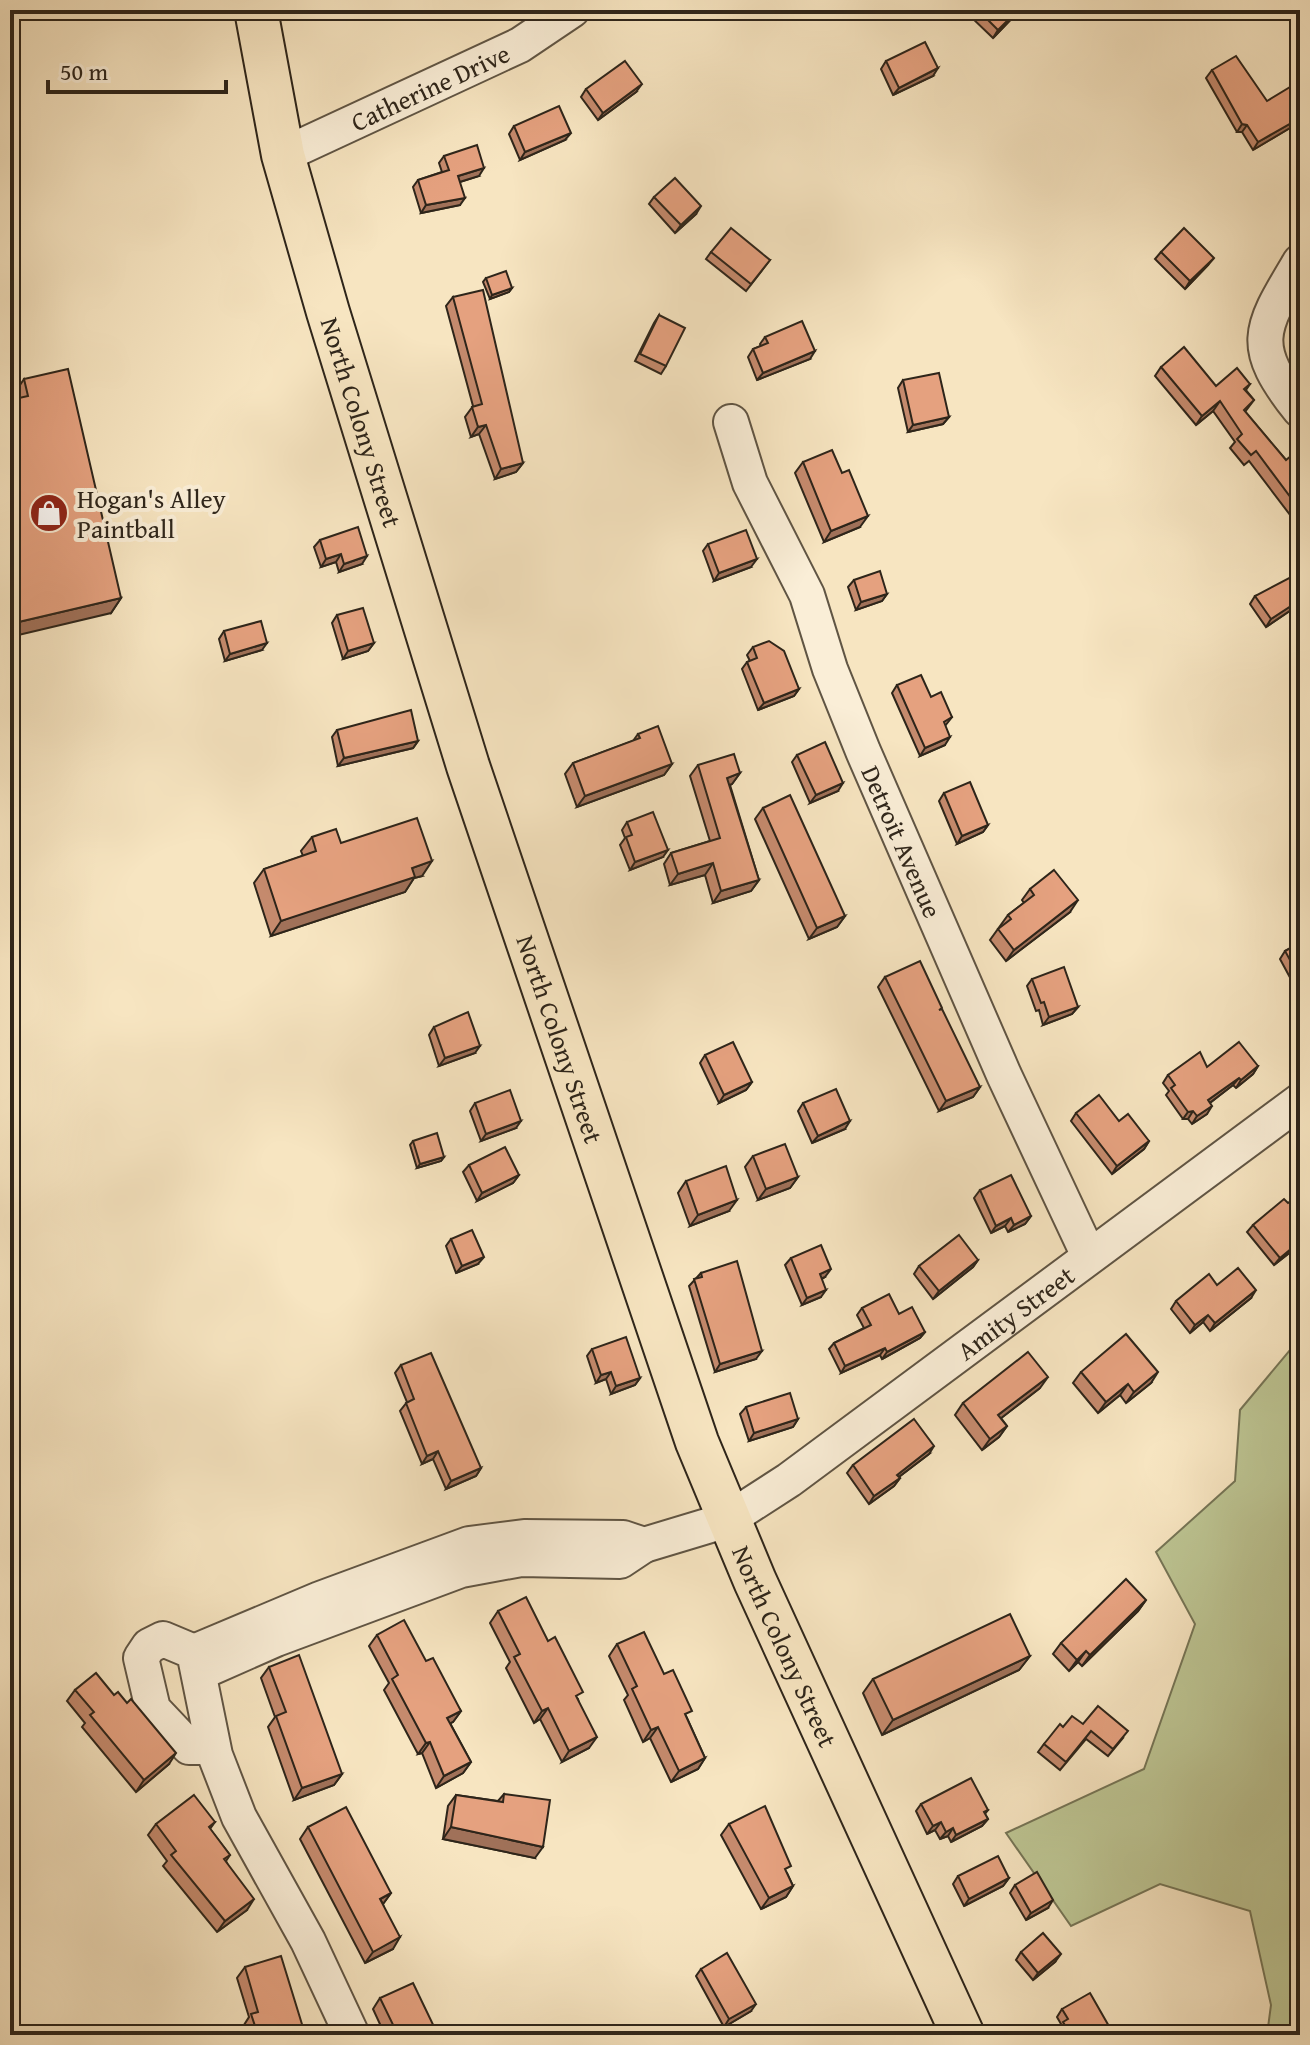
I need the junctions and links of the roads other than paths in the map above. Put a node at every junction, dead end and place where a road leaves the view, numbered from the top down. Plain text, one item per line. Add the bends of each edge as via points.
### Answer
1 (256, 10) edge
2 (572, 10) edge
3 (283, 155) junction
4 (1300, 262) edge
5 (1300, 410) edge
6 (731, 422) dead end
7 (1300, 1101) edge
8 (1089, 1256) junction
9 (727, 1520) junction
10 (197, 1662) junction
11 (213, 1747) junction
12 (352, 2035) edge
13 (963, 2035) edge

1 - 3 main road, North Colony Street
2 - 3 street, Catherine Drive via 520,45
3 - 9 main road, North Colony Street via 468,766
4 - 5 street via 1269,317 1264,355
6 - 8 street, Detroit Avenue via 750,483 807,595 863,751
7 - 8 street, Amity Street
8 - 9 street, Amity Street via 789,1480
9 - 10 street, Amity Street via 644,1545 620,1561 521,1559 424,1572 276,1639
9 - 13 main road, North Colony Street
10 - 11 street
10 - 11 street via 163,1639 141,1658 153,1709 174,1736 189,1747
11 - 12 street via 239,1817 308,1941

